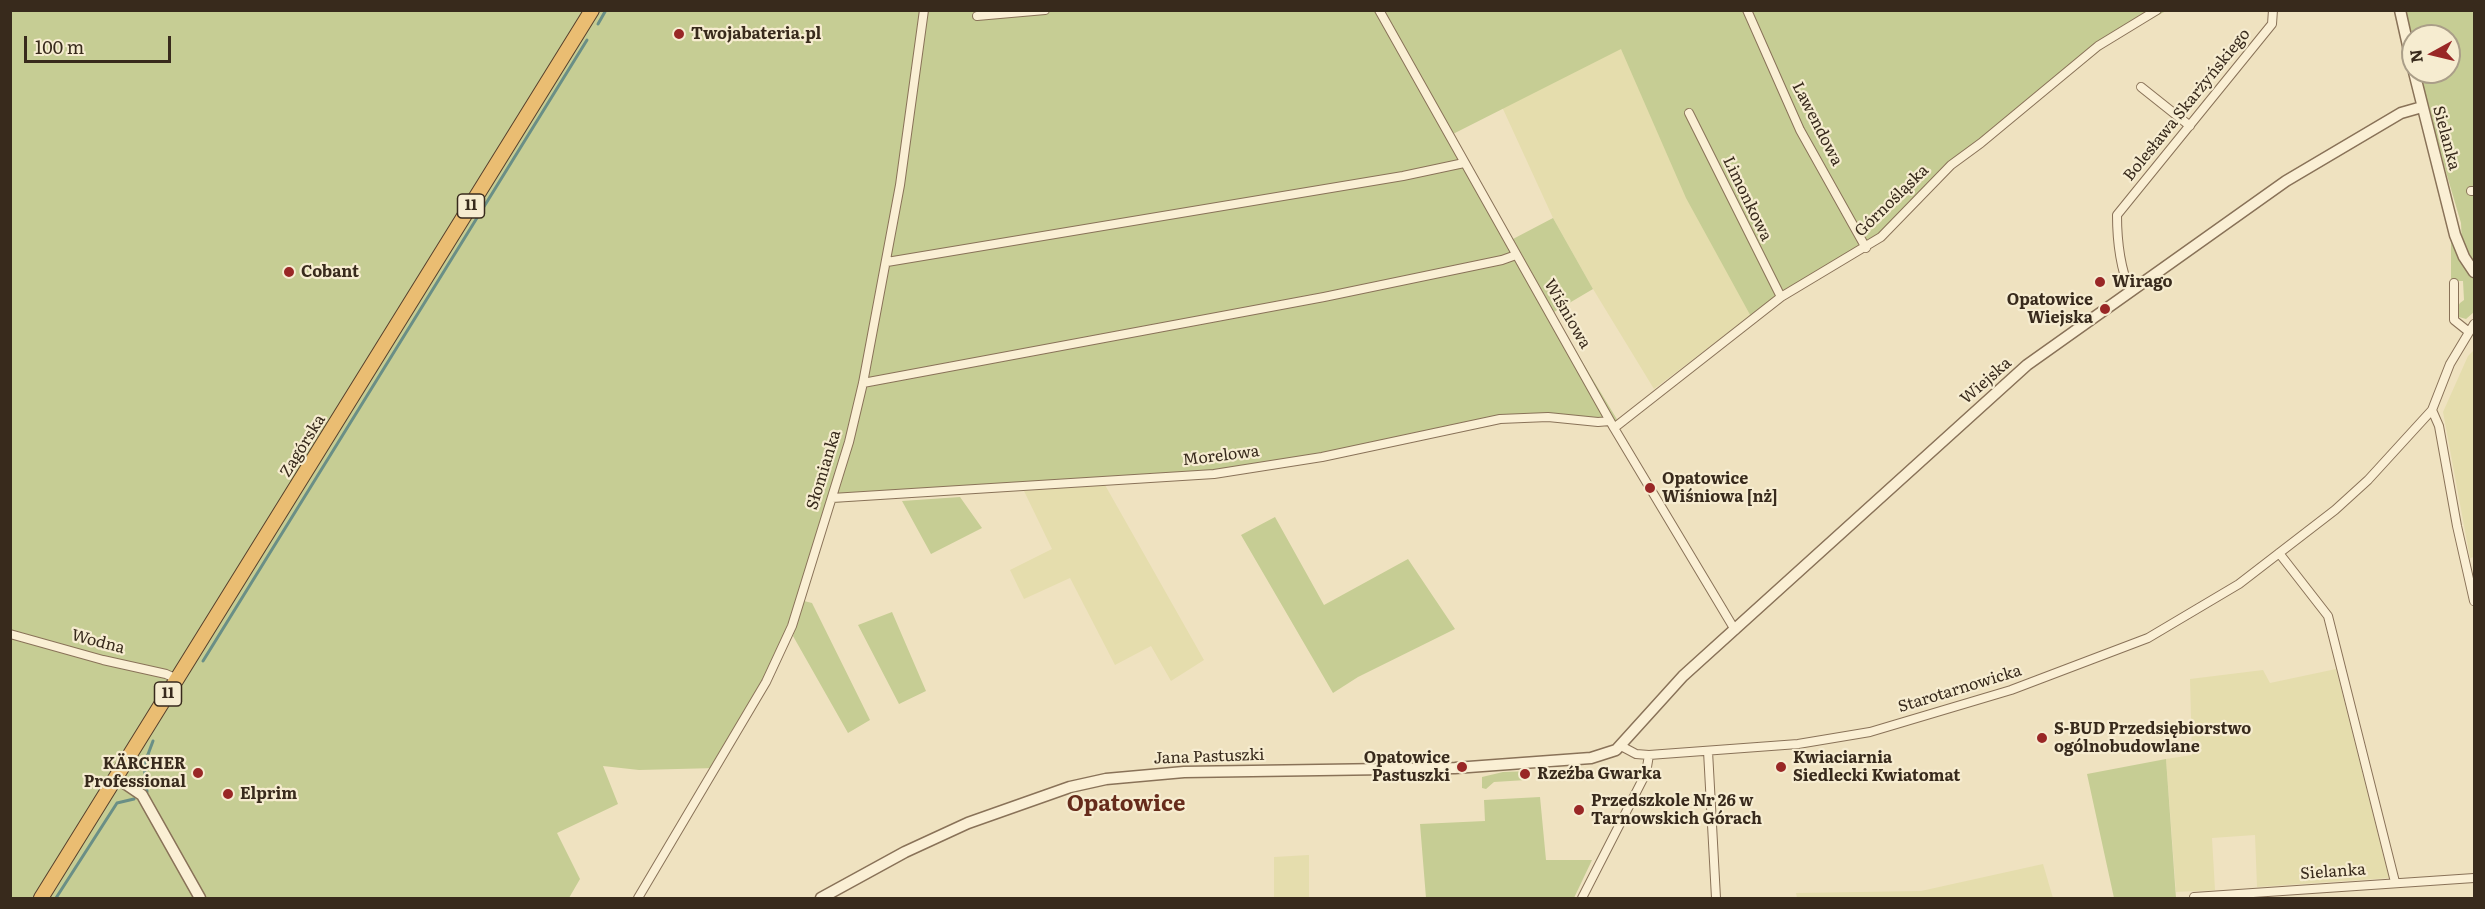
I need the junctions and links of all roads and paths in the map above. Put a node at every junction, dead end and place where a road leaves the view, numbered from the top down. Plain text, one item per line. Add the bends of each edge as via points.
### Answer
1 (592, 10) edge
2 (924, 10) edge
3 (1045, 10) edge
4 (1379, 10) edge
5 (1747, 10) edge
6 (2157, 10) edge
7 (2273, 10) edge
8 (976, 16) dead end
9 (2417, 84) edge
10 (2141, 87) dead end
11 (2422, 107) junction
12 (1689, 113) dead end
13 (2190, 126) junction
14 (1464, 163) junction
15 (1866, 248) junction
16 (1516, 255) junction
17 (887, 262) junction
18 (2475, 272) edge
19 (2454, 283) dead end
20 (2130, 291) junction
21 (1782, 297) junction
22 (2472, 328) edge
23 (863, 383) junction
24 (2432, 410) junction
25 (1612, 424) junction
26 (832, 498) junction
27 (2279, 553) junction
28 (2475, 601) edge
29 (1735, 630) junction
30 (10, 634) edge
31 (177, 679) junction
32 (1621, 746) junction
33 (1708, 751) junction
34 (1649, 755) junction
35 (117, 778) junction
36 (2475, 878) edge
37 (2395, 882) junction
38 (2194, 897) edge
39 (41, 898) edge
40 (200, 898) edge
41 (638, 898) edge
42 (821, 898) edge
43 (1582, 898) edge
44 (1716, 898) edge

1 - 31 highway, Zagórska / 11
2 - 17 street, Słomianka
3 - 8 street
4 - 14 street, Wiśniowa
5 - 15 street, Lawendowa via 1800,130
6 - 15 street, Górnośląska via 2098,46 1951,165
7 - 13 street, Bolesława Skarżyńskiego via 2272,24
9 - 11 street, Sielanka
10 - 13 street
11 - 18 street, Sielanka via 2459,247
11 - 20 street, Wiejska via 2401,113 2320,159
12 - 21 street, Limonkowa
13 - 20 street, Bolesława Skarżyńskiego via 2117,215 2117,240
14 - 16 street, Wiśniowa
14 - 17 street
15 - 21 street, Górnośląska
16 - 23 street via 1312,299
16 - 25 street, Wiśniowa
17 - 23 street, Słomianka
19 - 22 street via 2454,320
20 - 29 street, Wiejska via 2027,365
21 - 25 street, Górnośląska
22 - 24 street via 2450,364
23 - 26 street, Słomianka
24 - 27 street, Starotarnowicka via 2354,494
24 - 28 street via 2439,426
25 - 26 street, Morelowa via 1548,417 1500,419 1322,457 1214,474
25 - 29 street, Wiśniowa
26 - 41 street, Słomianka via 780,655
27 - 33 street, Starotarnowicka via 2213,601 2148,638 2011,690 1841,738
27 - 37 street via 2328,616
29 - 32 street, Wiejska via 1663,695
30 - 31 street, Wodna
31 - 35 highway, Zagórska / 11
32 - 34 street, Starotarnowicka via 1636,754
32 - 42 street, Jana Pastuszki via 1591,758 1477,766 1184,772 1106,780 1070,788 968,823
33 - 34 street, Starotarnowicka
33 - 44 street
34 - 43 street via 1646,773
35 - 39 highway, Zagórska
35 - 40 street via 142,795
36 - 37 street, Sielanka
37 - 38 street, Sielanka

